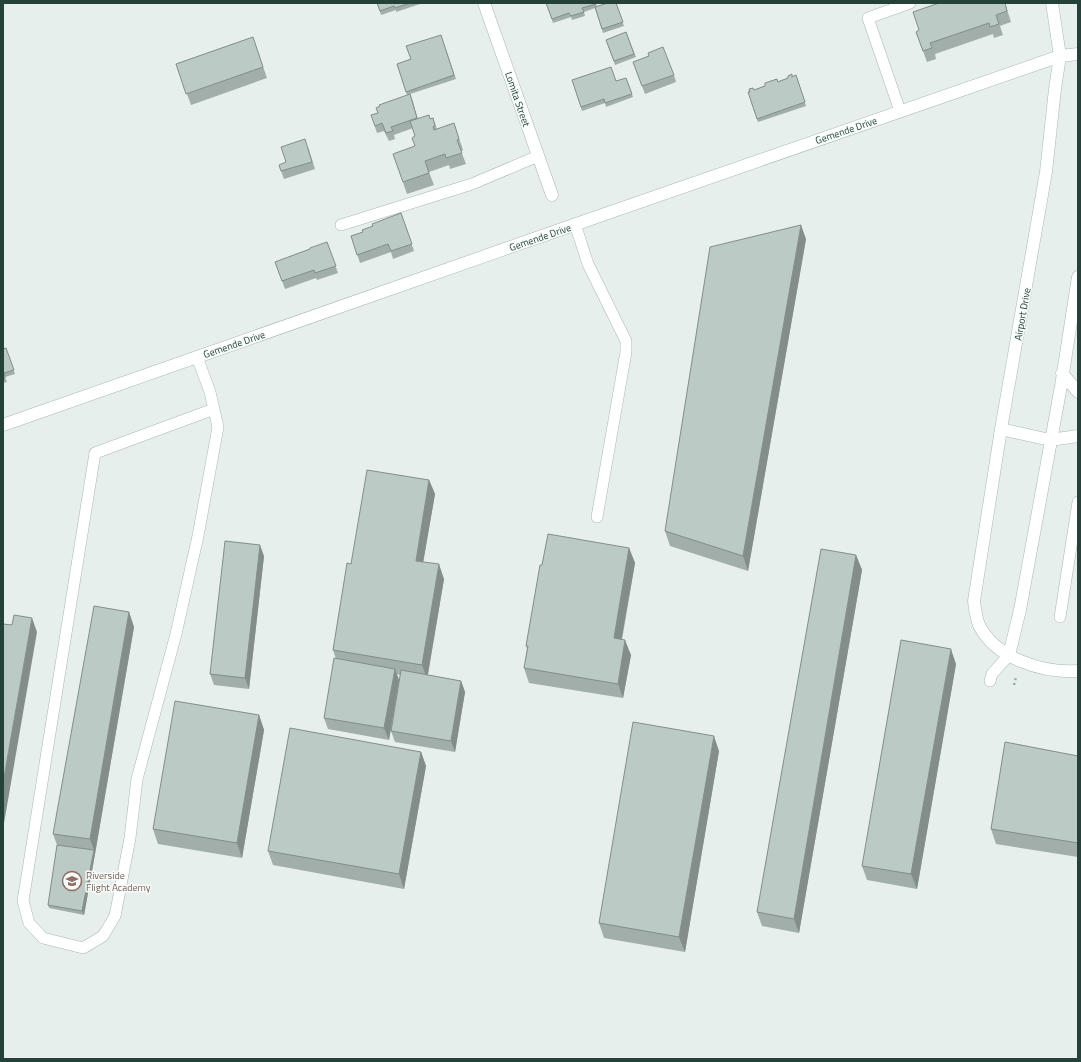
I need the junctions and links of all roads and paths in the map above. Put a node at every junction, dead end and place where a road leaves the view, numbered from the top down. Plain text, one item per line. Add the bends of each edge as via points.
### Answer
1 (484, 3) edge
2 (910, 3) edge
3 (1052, 3) edge
4 (1078, 54) edge
5 (1060, 56) junction
6 (900, 111) junction
7 (538, 156) junction
8 (552, 196) dead end
9 (341, 224) dead end
10 (575, 224) junction
11 (1078, 277) edge
12 (1076, 301) edge
13 (197, 357) junction
14 (1062, 373) junction
15 (1078, 392) edge
16 (214, 409) junction
17 (3, 425) edge
18 (1001, 429) junction
19 (1078, 436) edge
20 (1050, 440) junction
21 (1078, 502) edge
22 (597, 517) dead end
23 (1060, 617) dead end
24 (1010, 655) junction
25 (1078, 671) edge
26 (990, 681) dead end

1 - 7 street, Lomita Street
2 - 6 lane via 868,18
3 - 5 street, Airport Drive
4 - 5 street, Gemende Drive
5 - 6 street, Gemende Drive
5 - 18 street, Airport Drive via 1046,172
6 - 10 street, Gemende Drive
7 - 8 street, Lomita Street
7 - 9 lane via 472,184
10 - 13 street, Gemende Drive
10 - 22 lane via 588,264 626,341
11 - 12 street
12 - 14 street
13 - 16 lane
13 - 17 street, Gemende Drive
14 - 15 street
14 - 20 street
16 - 16 lane via 218,427 198,536 176,634 137,779 130,838 115,916 103,936 84,948 43,938 29,923 23,901 95,453
18 - 20 street
18 - 24 street, Airport Drive via 974,601 978,624 988,640
19 - 20 street
20 - 24 street
21 - 23 lane
24 - 25 street via 1042,668
24 - 26 lane via 992,674

